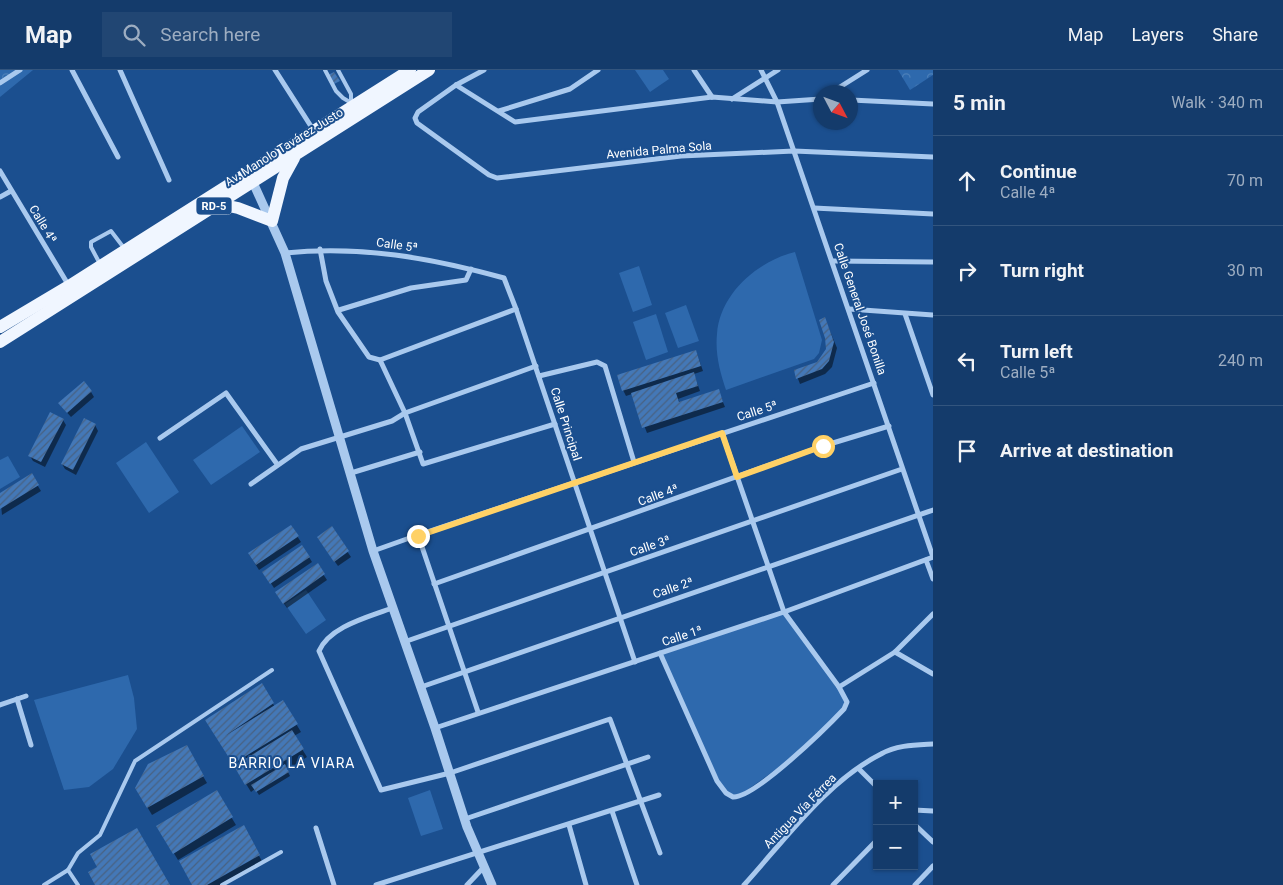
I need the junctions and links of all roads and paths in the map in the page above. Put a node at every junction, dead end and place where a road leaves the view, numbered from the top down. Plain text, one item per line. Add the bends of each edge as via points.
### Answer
1 (20, 70) edge
2 (72, 70) edge
3 (120, 70) edge
4 (275, 70) edge
5 (325, 70) edge
6 (338, 70) edge
7 (410, 70) edge
8 (429, 70) edge
9 (484, 70) edge
10 (598, 70) edge
11 (694, 70) edge
12 (761, 70) edge
13 (778, 70) edge
14 (867, 70) edge
15 (13, 72) edge
16 (766, 78) junction
17 (0, 83) edge
18 (843, 85) edge
19 (456, 86) junction
20 (712, 97) junction
21 (731, 99) junction
22 (813, 99) edge
23 (858, 100) edge
24 (777, 102) junction
25 (933, 104) edge
26 (356, 108) junction
27 (499, 111) junction
28 (314, 131) junction
29 (794, 151) junction
30 (295, 156) junction
31 (118, 157) dead end
32 (933, 157) edge
33 (0, 170) edge
34 (251, 178) junction
35 (169, 180) dead end
36 (11, 191) junction
37 (0, 198) edge
38 (219, 204) junction
39 (814, 208) junction
40 (933, 214) edge
41 (272, 221) junction
42 (320, 249) junction
43 (126, 250) junction
44 (285, 254) junction
45 (833, 261) junction
46 (933, 262) edge
47 (101, 266) junction
48 (471, 269) junction
49 (504, 278) joint
50 (69, 286) junction
51 (516, 309) junction
52 (849, 309) junction
53 (339, 310) junction
54 (905, 314) junction
55 (933, 315) edge
56 (0, 327) edge
57 (0, 342) edge
58 (380, 360) junction
59 (536, 366) junction
60 (539, 376) junction
61 (874, 383) junction
62 (933, 395) edge
63 (405, 412) junction
64 (555, 424) junction
65 (890, 426) junction
66 (722, 433) junction
67 (160, 438) dead end
68 (341, 438) junction
69 (420, 452) junction
70 (634, 462) junction
71 (277, 464) junction
72 (902, 469) junction
73 (351, 473) junction
74 (737, 477) junction
75 (575, 483) junction
76 (251, 484) dead end
77 (933, 510) edge
78 (920, 514) junction
79 (752, 522) junction
80 (590, 529) junction
81 (418, 536) junction
82 (373, 551) junction
83 (933, 557) edge
84 (926, 560) junction
85 (767, 566) junction
86 (605, 572) junction
87 (933, 579) edge
88 (434, 584) junction
89 (392, 608) junction
90 (784, 612) junction
91 (933, 614) edge
92 (620, 617) junction
93 (448, 626) junction
94 (404, 642) junction
95 (895, 652) junction
96 (660, 654) junction
97 (635, 662) junction
98 (272, 670) dead end
99 (463, 671) junction
100 (933, 674) edge
101 (421, 687) junction
102 (839, 687) junction
103 (26, 696) dead end
104 (17, 699) junction
105 (0, 705) edge
106 (478, 712) junction
107 (435, 728) junction
108 (933, 744) edge
109 (31, 746) dead end
110 (648, 757) dead end
111 (628, 764) junction
112 (859, 769) junction
113 (450, 773) junction
114 (873, 783) edge
115 (659, 795) dead end
116 (641, 802) junction
117 (918, 810) edge
118 (933, 811) edge
119 (612, 812) junction
120 (465, 819) junction
121 (569, 825) junction
122 (915, 825) edge
123 (316, 828) dead end
124 (933, 842) edge
125 (873, 844) edge
126 (281, 852) dead end
127 (478, 852) junction
128 (660, 853) dead end
129 (933, 866) edge
130 (484, 867) junction
131 (68, 870) junction
132 (44, 885) edge
133 (78, 885) edge
134 (222, 885) edge
135 (334, 885) edge
136 (376, 885) edge
137 (467, 885) edge
138 (492, 885) edge
139 (586, 885) edge
140 (637, 885) edge
141 (744, 885) edge
142 (833, 885) edge
143 (915, 885) edge

1 - 15 street
2 - 31 street
3 - 35 street
4 - 28 street
5 - 26 lane via 336,91
6 - 26 lane
7 - 26 main road, Av. Manolo Tavárez Justo / RD-5
8 - 26 main road, Av. Manolo Tavárez Justo / RD-5
9 - 19 street
10 - 27 street via 570,89
11 - 20 street
12 - 16 street, Calle General José Bonilla
13 - 16 street
14 - 18 street
15 - 17 street
16 - 21 street
16 - 24 street, Calle General José Bonilla
19 - 27 street
19 - 29 street, Avenida Palma Sola via 418,112 417,123 488,176 497,178 681,156
20 - 21 street
20 - 27 street via 516,122
21 - 24 street
22 - 24 street
23 - 25 street
24 - 29 street, Calle General José Bonilla
26 - 28 main road, Av. Manolo Tavárez Justo / RD-5
26 - 30 main road, Av. Manolo Tavárez Justo / RD-5
28 - 34 main road, Av. Manolo Tavárez Justo / RD-5
29 - 32 street, Avenida Palma Sola
29 - 39 street, Calle General José Bonilla
30 - 34 main road, Av. Manolo Tavárez Justo / RD-5
30 - 41 main road via 283,178
33 - 36 street, Calle 4ª
34 - 38 main road, Av. Manolo Tavárez Justo / RD-5
34 - 41 street
34 - 43 main road, Av. Manolo Tavárez Justo / RD-5
36 - 37 street
36 - 50 street, Calle 4ª
38 - 41 main road
38 - 57 main road, Av. Manolo Tavárez Justo / RD-5
39 - 40 street
39 - 45 street, Calle General José Bonilla
41 - 44 street
42 - 44 street, Calle 5ª
42 - 48 street, Calle 5ª via 378,252
42 - 53 street via 326,281
43 - 47 main road, Av. Manolo Tavárez Justo / RD-5
43 - 47 lane via 111,231 100,237 90,244
44 - 68 street
45 - 46 street
45 - 52 street, Calle General José Bonilla
47 - 50 main road, Av. Manolo Tavárez Justo / RD-5
48 - 49 street, Calle 5ª
48 - 53 street via 466,280 411,288
49 - 51 street, Calle Principal
50 - 56 main road, Av. Manolo Tavárez Justo / RD-5
51 - 58 street
51 - 59 street, Calle Principal
52 - 54 street
52 - 61 street, Calle General José Bonilla
53 - 58 street via 369,357
54 - 55 street
54 - 62 street
58 - 63 street
59 - 60 street, Calle Principal
59 - 63 street
60 - 64 street, Calle Principal
60 - 70 street via 597,362 605,366
61 - 65 street, Calle General José Bonilla
61 - 66 street, Calle 5ª
63 - 68 street via 392,421
63 - 69 street
64 - 69 street via 423,464
64 - 75 street, Calle Principal
65 - 72 street, Calle General José Bonilla
65 - 74 street, Calle 4ª
66 - 70 street, Calle 5ª
66 - 74 street
67 - 71 street via 226,393
68 - 71 street via 301,449
68 - 73 street
69 - 73 street
70 - 75 street, Calle 5ª
71 - 76 street
72 - 78 street, Calle General José Bonilla
72 - 79 street, Calle 3ª
73 - 82 street
74 - 79 street
74 - 80 street, Calle 4ª
75 - 80 street, Calle Principal
75 - 81 street, Calle 5ª
77 - 78 street, Calle 2ª
78 - 83 street, Calle General José Bonilla
78 - 85 street, Calle 2ª
79 - 85 street
79 - 86 street, Calle 3ª
80 - 86 street, Calle Principal
80 - 88 street, Calle 4ª
81 - 82 street, Calle 5ª
81 - 88 street
82 - 89 street
83 - 84 street, Calle 1ª
84 - 87 street
84 - 90 street, Calle 1ª
85 - 90 street
85 - 92 street, Calle 2ª
86 - 92 street, Calle Principal
86 - 93 street, Calle 3ª
88 - 93 street
89 - 94 street
89 - 113 street via 333,634 319,651 381,790
90 - 96 street, Calle 1ª
90 - 102 street
91 - 95 street
92 - 97 street, Calle Principal
92 - 99 street, Calle 2ª
93 - 94 street, Calle 3ª
93 - 99 street
94 - 101 street
95 - 100 street
95 - 102 street
96 - 97 street, Calle 1ª
96 - 102 street via 717,780 726,793 733,796 744,794 795,756 832,722 847,702
97 - 106 street, Calle 1ª
98 - 131 lane via 135,760 100,834 78,853
99 - 101 street, Calle 2ª
99 - 106 street
101 - 107 street
103 - 104 street
104 - 105 street
104 - 109 street
106 - 107 street, Calle 1ª
107 - 113 street
108 - 112 street, Antigua Vía Férrea via 895,748
110 - 111 street
111 - 113 street via 610,720
111 - 116 street
111 - 120 street
112 - 114 street
112 - 141 street, Antigua Vía Férrea via 833,788
113 - 120 street
115 - 116 street
116 - 119 street
116 - 128 street
117 - 118 street
119 - 121 street
119 - 140 street
120 - 127 street
121 - 127 street
121 - 139 street
122 - 124 street
123 - 135 street
125 - 142 street
126 - 134 lane
127 - 130 street
127 - 136 street
129 - 143 street
130 - 137 street
130 - 138 street
131 - 132 lane
131 - 133 lane

